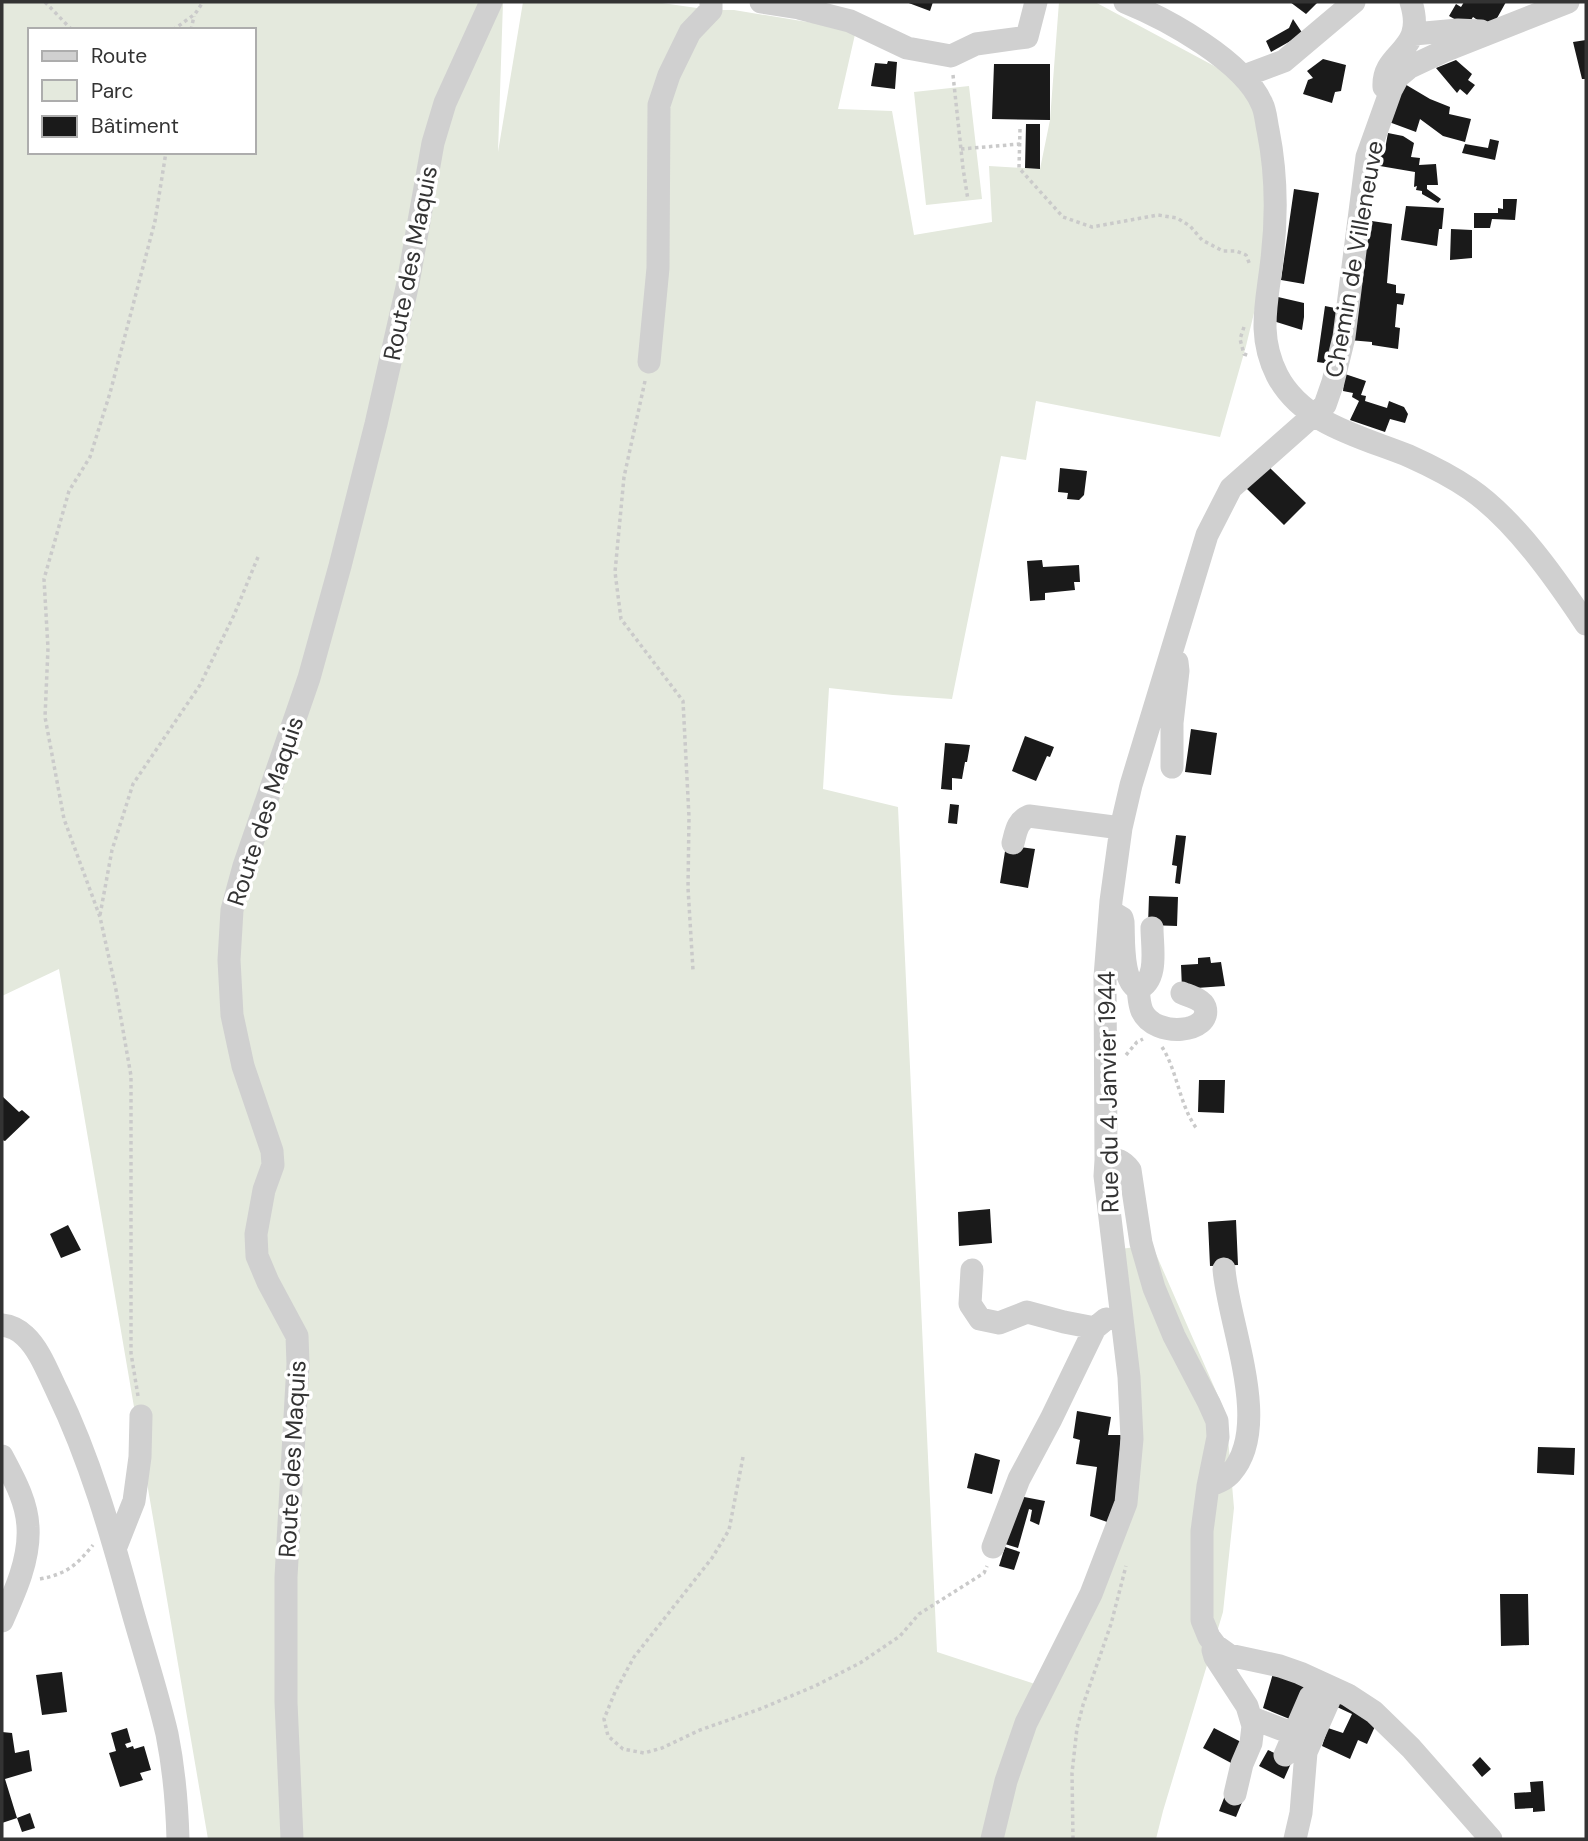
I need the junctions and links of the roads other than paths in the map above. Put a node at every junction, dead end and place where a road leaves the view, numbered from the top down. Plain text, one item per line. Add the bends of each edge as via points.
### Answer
1 (491, 2) edge
2 (711, 2) edge
3 (761, 2) edge
4 (1036, 2) edge
5 (1125, 2) edge
6 (1354, 2) edge
7 (1411, 2) edge
8 (1568, 2) edge
9 (1495, 31) junction
10 (1413, 34) junction
11 (1244, 76) junction
12 (1391, 90) junction
13 (649, 362) road end
14 (1292, 398) junction
15 (1314, 415) junction
16 (1282, 443) junction
17 (1586, 624) edge
18 (1172, 648) junction
19 (1172, 767) dead end
20 (1121, 828) junction
21 (1013, 843) dead end
22 (1110, 915) junction
23 (1152, 928) dead end
24 (1138, 989) junction
25 (1182, 993) dead end
26 (1106, 1160) junction
27 (1224, 1269) dead end
28 (972, 1270) dead end
29 (1122, 1311) junction
30 (2, 1325) edge
31 (1095, 1328) junction
32 (141, 1416) road end
33 (2, 1455) edge
34 (1208, 1486) junction
35 (112, 1539) junction
36 (993, 1547) road end
37 (2, 1620) edge
38 (1215, 1645) junction
39 (1334, 1689) junction
40 (1310, 1697) dead end
41 (1252, 1718) junction
42 (1235, 1794) dead end
43 (178, 1839) edge
44 (292, 1839) edge
45 (992, 1839) edge
46 (1295, 1839) edge
47 (1491, 1839) edge

1 - 44 street, Route des Maquis via 436,133 408,282 340,566 309,678 232,910 232,1014 243,1066 272,1151 273,1165 256,1234 257,1256 297,1336 286,1577
2 - 13 street via 711,10 690,32 659,105 658,268
3 - 4 street via 850,21 907,48 951,56 976,44 1027,37
5 - 11 street via 1210,48
6 - 11 street via 1284,61
7 - 10 street
8 - 9 street, Chemin de Villeneuve
9 - 10 street
9 - 12 street, Chemin de Villeneuve via 1410,67
10 - 12 street via 1384,80 1384,87
11 - 14 street via 1263,105 1276,200 1264,337 1269,359
12 - 15 street, Chemin de Villeneuve via 1367,157 1344,337 1325,405
14 - 15 street
14 - 16 street
15 - 16 street, Rue du 4 Janvier 1944
15 - 17 street via 1412,458 1482,498 1518,533
16 - 18 street, Rue du 4 Janvier 1944 via 1231,488 1207,535
18 - 19 street via 1178,671
18 - 20 street, Rue du 4 Janvier 1944
20 - 21 street via 1029,816 1017,827
20 - 22 street, Rue du 4 Janvier 1944
22 - 24 street via 1122,918 1127,974
22 - 26 street, Rue du 4 Janvier 1944 via 1105,977
23 - 24 street via 1151,978
24 - 25 street via 1140,1007 1150,1021 1177,1031 1198,1024 1205,1012 1198,1000
26 - 29 street, Rue du 4 Janvier 1944
26 - 34 street via 1122,1161 1130,1170 1141,1243 1154,1288 1215,1414 1218,1437
27 - 34 street via 1245,1374 1249,1425 1232,1473
28 - 31 street via 970,1304 980,1319 999,1323 1027,1312
29 - 31 street
29 - 45 street, Rue du 4 Janvier 1944 via 1132,1439 1126,1503 1091,1594 1026,1723
30 - 35 street via 25,1336 44,1364 84,1455
31 - 36 street via 1019,1479
32 - 35 street via 134,1501
33 - 37 street via 22,1497 29,1527 26,1554
34 - 38 street via 1202,1531 1202,1620
35 - 43 street via 166,1733 176,1788
38 - 39 street via 1229,1655 1280,1666
38 - 41 street via 1215,1657
39 - 46 street via 1306,1752
39 - 47 street via 1391,1727
40 - 41 street via 1289,1745
41 - 42 street via 1253,1734

